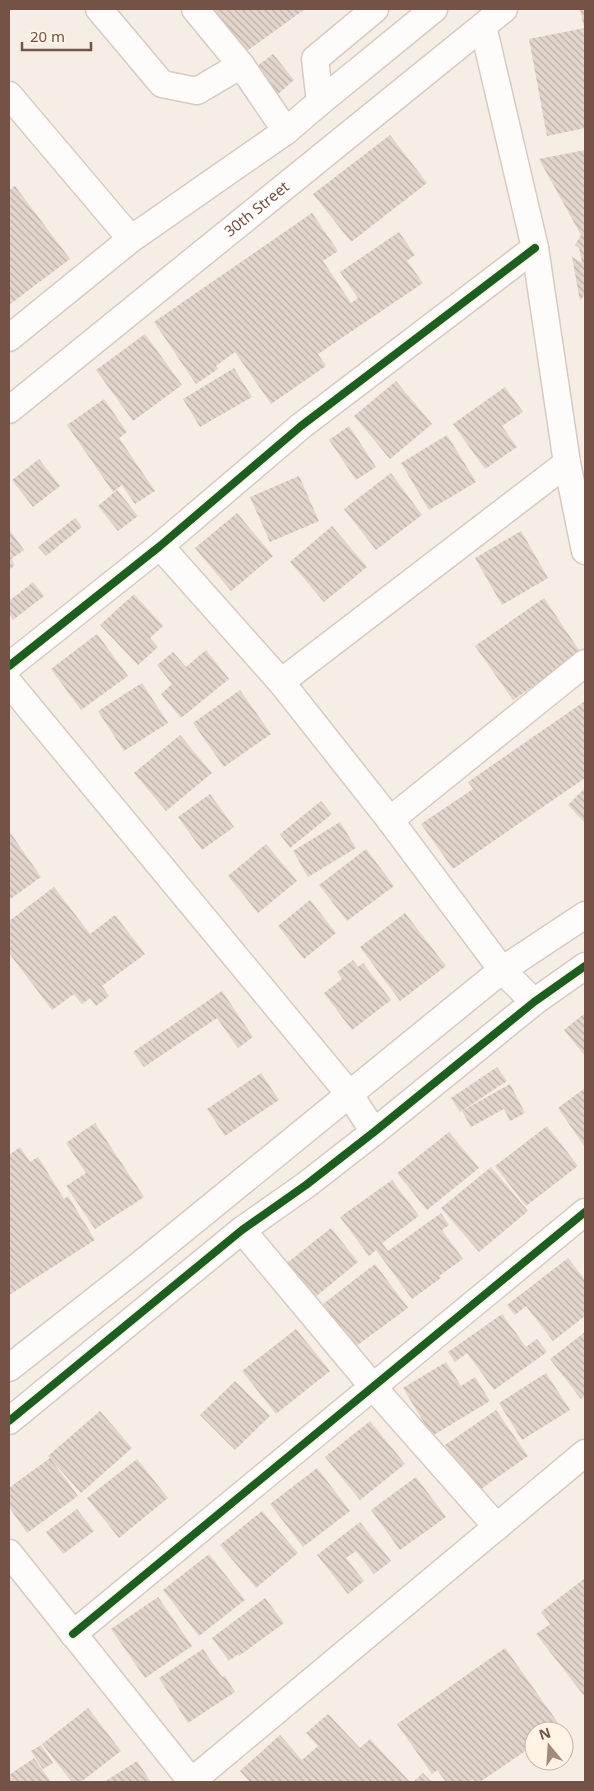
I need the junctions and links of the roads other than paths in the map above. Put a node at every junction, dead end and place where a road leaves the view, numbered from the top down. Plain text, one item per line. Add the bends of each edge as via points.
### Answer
1 (99, 9) edge
2 (195, 9) edge
3 (375, 9) edge
4 (434, 9) edge
5 (504, 9) edge
6 (483, 26) junction
7 (241, 65) junction
8 (9, 95) edge
9 (320, 102) junction
10 (286, 131) junction
11 (131, 239) junction
12 (535, 248) junction
13 (9, 338) edge
14 (9, 410) edge
15 (567, 463) junction
16 (160, 546) junction
17 (585, 551) edge
18 (585, 663) edge
19 (9, 666) edge
20 (281, 682) junction
21 (9, 683) edge
22 (390, 820) junction
23 (585, 915) edge
24 (585, 966) edge
25 (502, 970) junction
26 (534, 1002) junction
27 (350, 1095) junction
28 (374, 1132) junction
29 (585, 1212) edge
30 (242, 1230) junction
31 (9, 1368) edge
32 (374, 1388) junction
33 (9, 1421) edge
34 (585, 1453) edge
35 (497, 1527) junction
36 (9, 1553) edge
37 (73, 1634) junction
38 (192, 1782) edge

1 - 7 street via 162,84 196,91
2 - 7 street
3 - 9 street via 315,60
4 - 9 street
5 - 6 street, 30th Street
6 - 12 street
6 - 14 street, 30th Street
7 - 10 street
8 - 11 street
9 - 10 street
10 - 11 street
11 - 13 street
12 - 15 street
12 - 16 street via 301,426
15 - 17 street
15 - 20 street
16 - 19 street
16 - 20 street
18 - 22 street
20 - 22 street
21 - 27 street
22 - 25 street
23 - 25 street
24 - 26 street
25 - 26 street
25 - 27 street
26 - 28 street
27 - 28 street
27 - 31 street
28 - 30 street
29 - 32 street
30 - 32 street
30 - 33 street
32 - 35 street
32 - 37 street
34 - 35 street
35 - 38 street
36 - 37 street
37 - 38 street

